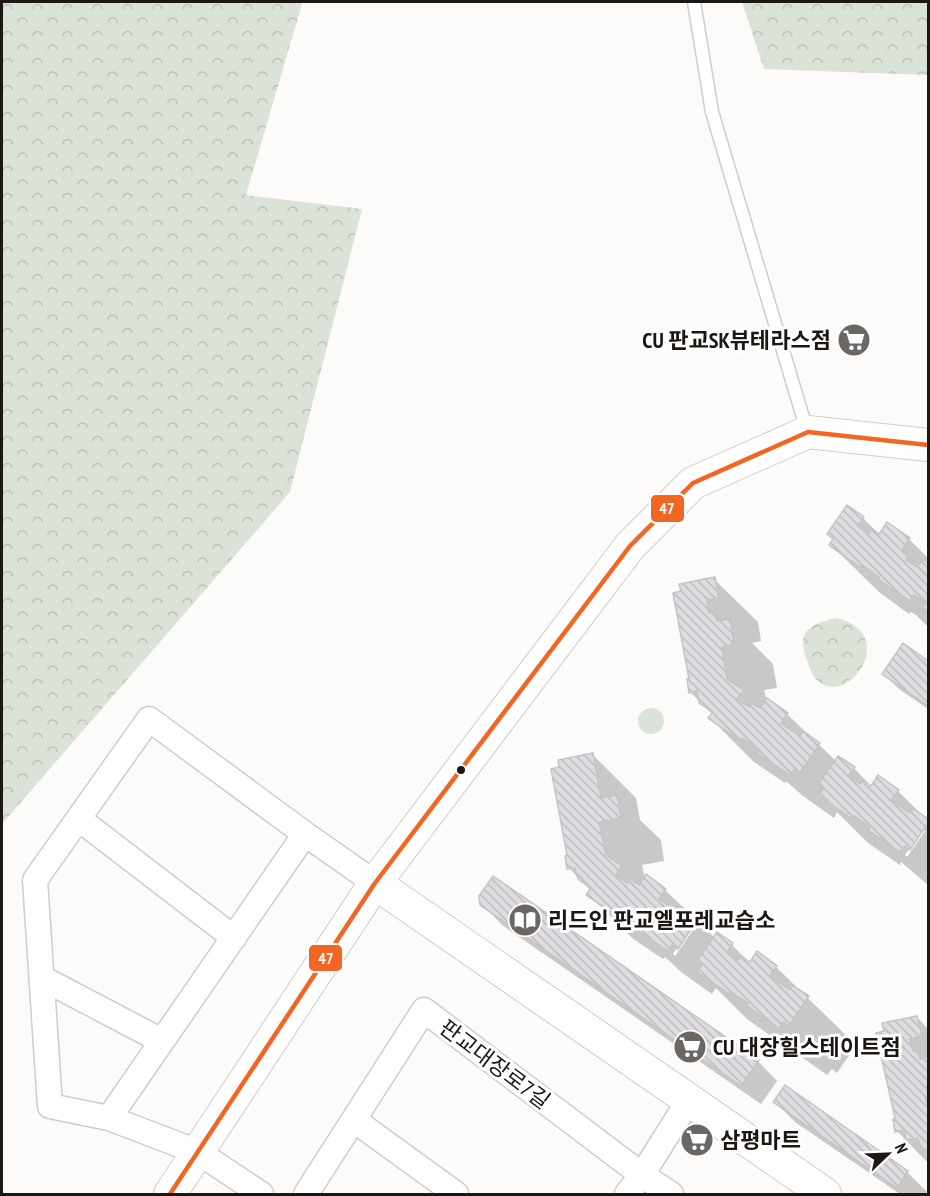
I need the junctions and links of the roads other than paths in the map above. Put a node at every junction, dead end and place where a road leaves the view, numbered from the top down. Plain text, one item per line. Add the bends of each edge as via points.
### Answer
1 (694, 2) edge
2 (808, 432) junction
3 (928, 445) edge
4 (78, 819) junction
5 (305, 834) junction
6 (375, 882) junction
7 (234, 938) junction
8 (42, 978) junction
9 (162, 1041) junction
10 (688, 1100) junction
11 (109, 1118) junction
12 (354, 1120) junction
13 (198, 1152) junction
14 (642, 1175) junction
15 (170, 1194) edge
16 (261, 1194) edge
17 (306, 1194) edge
18 (456, 1194) edge
19 (627, 1194) edge
20 (671, 1194) edge
21 (825, 1194) edge

1 - 2 lane via 712,112
2 - 3 street
2 - 6 street via 693,483 630,546
4 - 5 street via 149,719
4 - 7 street
4 - 8 street via 35,880
5 - 6 street
5 - 7 street
6 - 10 street
6 - 13 street
7 - 9 street
8 - 9 street
8 - 11 street via 51,1106
9 - 11 street
10 - 14 street
10 - 21 street
11 - 13 street
12 - 14 street, 판교대장로7길 via 424,1010
12 - 17 street, 판교대장로7길
12 - 18 street
13 - 15 street
13 - 16 street
14 - 19 street
14 - 20 street, 판교대장로7길

